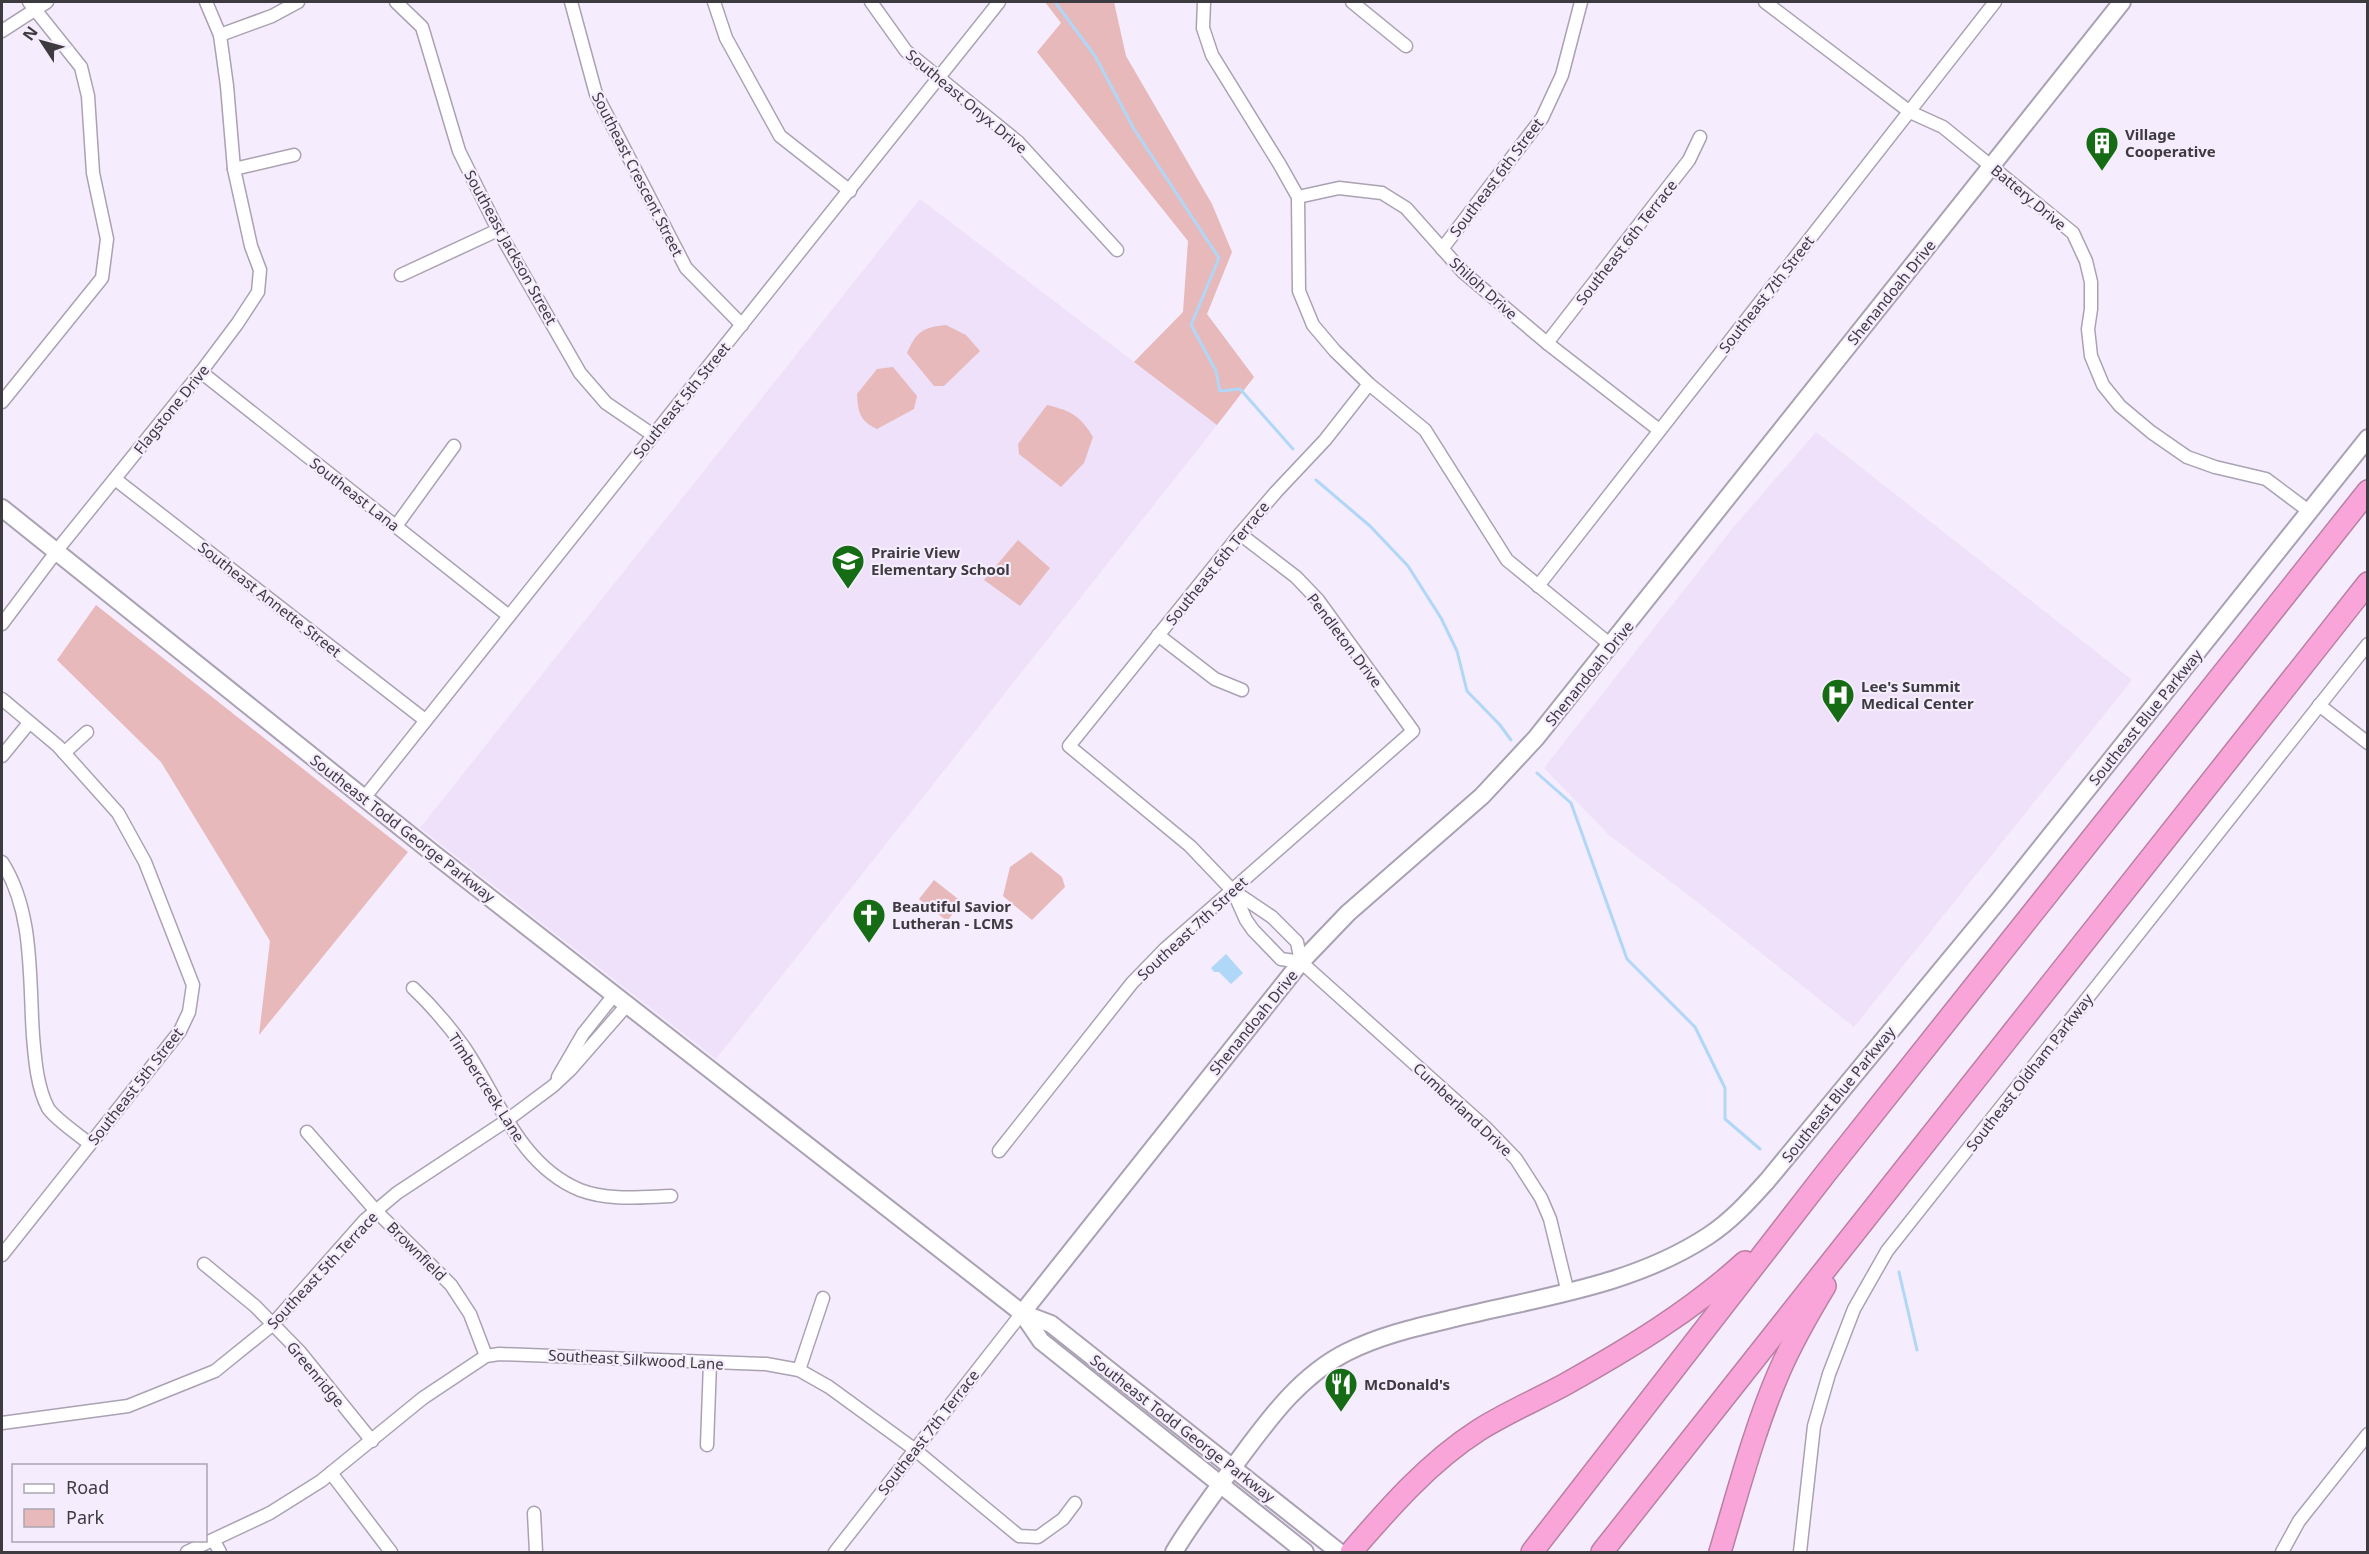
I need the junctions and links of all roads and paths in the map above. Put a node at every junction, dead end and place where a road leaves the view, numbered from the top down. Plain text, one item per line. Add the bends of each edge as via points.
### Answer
1 (47, 2) edge
2 (206, 2) edge
3 (298, 2) edge
4 (396, 2) edge
5 (572, 2) edge
6 (714, 2) edge
7 (871, 2) edge
8 (999, 2) edge
9 (1204, 2) edge
10 (1352, 2) edge
11 (1581, 2) edge
12 (1765, 2) edge
13 (1995, 2) edge
14 (2122, 2) edge
15 (32, 5) edge
16 (2, 31) edge
17 (220, 35) junction
18 (1406, 46) dead end
19 (939, 78) junction
20 (1914, 113) junction
21 (1700, 137) dead end
22 (294, 155) dead end
23 (1993, 166) junction
24 (234, 169) junction
25 (850, 191) junction
26 (1298, 197) junction
27 (498, 230) junction
28 (1442, 249) junction
29 (1117, 250) dead end
30 (401, 275) dead end
31 (742, 325) junction
32 (1547, 343) junction
33 (201, 372) junction
34 (1369, 384) junction
35 (2, 402) edge
36 (1659, 430) junction
37 (652, 435) junction
38 (2367, 438) edge
39 (454, 446) dead end
40 (115, 479) junction
41 (2367, 491) edge
42 (2, 508) edge
43 (2310, 512) junction
44 (396, 526) junction
45 (1240, 534) junction
46 (59, 548) junction
47 (2367, 584) edge
48 (1538, 586) junction
49 (509, 616) junction
50 (2, 624) edge
51 (1158, 635) junction
52 (2367, 644) edge
53 (1612, 646) junction
54 (1242, 690) dead end
55 (2, 699) edge
56 (2319, 705) junction
57 (426, 720) junction
58 (29, 723) junction
59 (1413, 731) joint
60 (87, 732) dead end
61 (2367, 743) edge
62 (1069, 746) joint
63 (64, 753) junction
64 (2, 756) edge
65 (364, 798) junction
66 (2, 862) edge
67 (1233, 890) junction
68 (1301, 962) junction
69 (413, 988) dead end
70 (621, 1000) junction
71 (506, 1121) junction
72 (307, 1132) dead end
73 (90, 1144) junction
74 (999, 1151) dead end
75 (1826, 1173) junction
76 (670, 1196) dead end
77 (376, 1211) junction
78 (1868, 1214) junction
79 (2, 1255) edge
80 (204, 1264) dead end
81 (1568, 1293) junction
82 (824, 1298) dead end
83 (1022, 1313) junction
84 (272, 1325) junction
85 (486, 1356) junction
86 (711, 1363) junction
87 (799, 1370) junction
88 (2, 1423) edge
89 (2367, 1434) edge
90 (372, 1441) junction
91 (707, 1445) dead end
92 (914, 1449) junction
93 (1234, 1467) junction
94 (331, 1473) junction
95 (1221, 1484) junction
96 (1075, 1503) dead end
97 (534, 1513) dead end
98 (214, 1541) junction
99 (187, 1552) edge
100 (220, 1552) edge
101 (391, 1552) edge
102 (536, 1552) edge
103 (835, 1552) edge
104 (1174, 1552) edge
105 (1305, 1552) edge
106 (1339, 1552) edge
107 (1351, 1552) edge
108 (1532, 1552) edge
109 (1602, 1552) edge
110 (1720, 1552) edge
111 (1800, 1552) edge
112 (2282, 1552) edge

1 - 15 street
2 - 17 street
3 - 17 street
4 - 27 street, Southeast Jackson Street via 422,27 459,151
5 - 31 street, Southeast Crescent Street via 597,94 686,268
6 - 25 street via 726,38 780,136
7 - 19 street, Southeast Onyx Drive via 906,51
8 - 19 street, Southeast 5th Street
9 - 26 street via 1203,28 1212,55
10 - 18 street
11 - 28 street, Southeast 6th Street via 1562,75 1542,118
12 - 20 street, Battery Drive
13 - 20 street, Southeast 7th Street
14 - 23 street, Shenandoah Drive
15 - 16 street
15 - 35 street via 81,67 88,96 93,173 107,238 102,278
17 - 24 street
19 - 25 street, Southeast 5th Street
19 - 29 street, Southeast Onyx Drive via 1018,142
20 - 23 street, Battery Drive via 1942,127
20 - 36 street, Southeast 7th Street
21 - 32 street, Southeast 6th Terrace via 1689,160
22 - 24 street
23 - 43 street, Battery Drive via 2073,233 2091,282 2091,357 2103,386 2120,406 2187,457 2266,479
23 - 53 street, Shenandoah Drive
24 - 33 street, Flagstone Drive via 260,270 258,291
25 - 31 street, Southeast 5th Street
26 - 28 street, Shiloh Drive via 1339,188 1382,193 1406,208
26 - 34 street via 1299,291 1313,325
27 - 30 street
27 - 37 street, Southeast Jackson Street via 580,374 606,403
28 - 32 street, Shiloh Drive via 1463,272
31 - 37 street, Southeast 5th Street
32 - 36 street, Shiloh Drive
33 - 40 street, Flagstone Drive
33 - 44 street, Southeast Lana
34 - 45 street, Southeast 6th Terrace via 1325,440
34 - 48 street via 1425,430 1507,560
36 - 48 street, Southeast 7th Street
37 - 49 street, Southeast 5th Street
38 - 43 street, Southeast Blue Parkway
39 - 44 street
40 - 46 street, Flagstone Drive
40 - 57 street, Southeast Annette Street
41 - 75 highway
42 - 46 street, Southeast Todd George Parkway
43 - 81 street, Southeast Blue Parkway via 1998,901 1739,1212 1708,1236 1669,1258
44 - 49 street, Southeast Lana
45 - 51 street, Southeast 6th Terrace
45 - 59 street, Pendleton Drive via 1296,577 1318,600
46 - 50 street, Flagstone Drive
46 - 65 street, Southeast Todd George Parkway
47 - 78 highway
48 - 53 street
49 - 57 street, Southeast 5th Street
51 - 54 street via 1215,679
51 - 62 street, Southeast 6th Terrace
52 - 56 street, Southeast Oldham Parkway
53 - 68 street, Shenandoah Drive via 1482,796 1348,913
55 - 58 street, Southeast 5th Street
56 - 61 street
56 - 111 street, Southeast Oldham Parkway via 1887,1251 1854,1309 1829,1374 1815,1426
57 - 65 street, Southeast 5th Street
58 - 63 street, Southeast 5th Street
58 - 64 street
59 - 67 street, Southeast 7th Street
60 - 63 street
62 - 67 street, Cumberland Drive via 1190,846
63 - 73 street, Southeast 5th Street via 118,813 145,862 193,984 189,1012 180,1031
65 - 70 street, Southeast Todd George Parkway
66 - 73 street via 13,879 26,928 40,1090 49,1110
67 - 68 street, Cumberland Drive via 1272,917 1297,942
67 - 68 street, Cumberland Drive via 1253,930 1281,958
67 - 74 street, Southeast 7th Street via 1132,983
68 - 81 street, Cumberland Drive via 1516,1159 1536,1188 1550,1219
68 - 83 street, Shenandoah Drive
69 - 71 street, Timbercreek Lane via 463,1046
70 - 71 street, Southeast 5th Terrace via 583,1034 553,1086
70 - 83 street, Southeast Todd George Parkway
71 - 76 street, Timbercreek Lane via 534,1157 556,1177 580,1190 608,1197
71 - 77 street, Southeast 5th Terrace via 405,1187
72 - 77 street, Brownfield
73 - 79 street, Southeast 5th Street
75 - 107 highway via 1747,1260 1715,1289 1655,1332 1479,1430 1433,1464
75 - 108 highway
77 - 84 street, Southeast 5th Terrace
77 - 85 street, Brownfield via 451,1285 470,1314
78 - 109 highway
78 - 110 highway via 1865,1232 1829,1279 1779,1372
80 - 84 street, Greenridge
81 - 93 street, Southeast Blue Parkway via 1384,1335 1345,1353 1317,1371 1286,1399
82 - 87 street
83 - 92 street, Southeast 7th Terrace
83 - 93 street, Southeast Todd George Parkway via 1051,1324
83 - 95 street, Southeast Todd George Parkway via 1041,1341
84 - 88 street, Southeast 5th Terrace via 215,1371 128,1406
84 - 90 street, Greenridge via 300,1352
85 - 86 street, Southeast Silkwood Lane via 530,1354
85 - 90 street via 423,1398
86 - 87 street, Southeast Silkwood Lane via 766,1364
86 - 91 street
87 - 92 street, Southeast Silkwood Lane
89 - 112 street via 2299,1521
90 - 94 street
92 - 96 street, Southeast Silkwood Lane via 1019,1536 1038,1537 1063,1519
92 - 103 street, Southeast 7th Terrace
93 - 95 street, Southeast Blue Parkway
93 - 106 street, Southeast Todd George Parkway
94 - 98 street via 270,1513
94 - 101 street
95 - 104 street, Southeast Blue Parkway
95 - 105 street, Southeast Todd George Parkway
97 - 102 street
98 - 99 street
98 - 100 street

